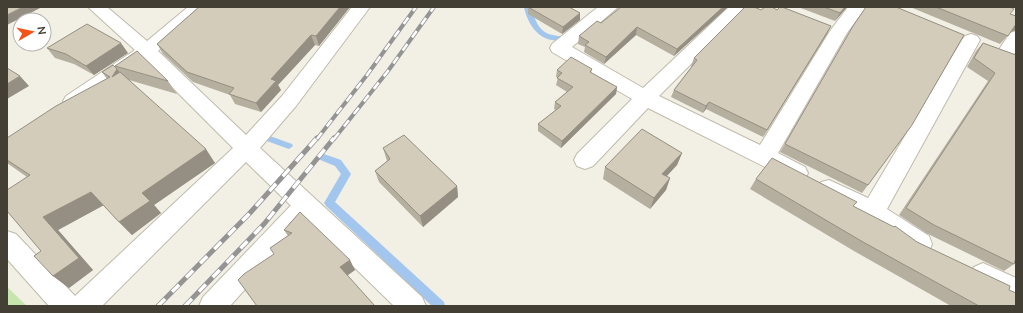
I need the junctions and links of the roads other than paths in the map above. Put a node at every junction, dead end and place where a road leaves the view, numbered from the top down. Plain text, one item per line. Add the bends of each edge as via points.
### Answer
1 (97, 7) edge
2 (199, 7) edge
3 (361, 7) edge
4 (609, 7) edge
5 (739, 7) edge
6 (857, 7) edge
7 (1016, 37) edge
8 (987, 47) edge
9 (147, 51) junction
10 (645, 98) junction
11 (58, 111) edge
12 (246, 149) junction
13 (765, 156) junction
14 (585, 160) dead end
15 (306, 205) junction
16 (873, 212) junction
17 (7, 242) edge
18 (937, 252) edge
19 (966, 266) edge
20 (1016, 291) edge
21 (66, 306) edge
22 (83, 306) edge
23 (212, 306) edge
24 (414, 306) edge

1 - 9 street
2 - 9 street
3 - 12 street via 289,101
4 - 10 street via 559,48
5 - 10 street
6 - 13 street via 833,28
7 - 8 street
8 - 16 street
9 - 11 street
9 - 12 street
10 - 13 street
10 - 14 street
12 - 15 street
12 - 22 street
13 - 16 street
15 - 23 street
15 - 24 street
16 - 18 street via 916,242
17 - 21 street
19 - 20 street

